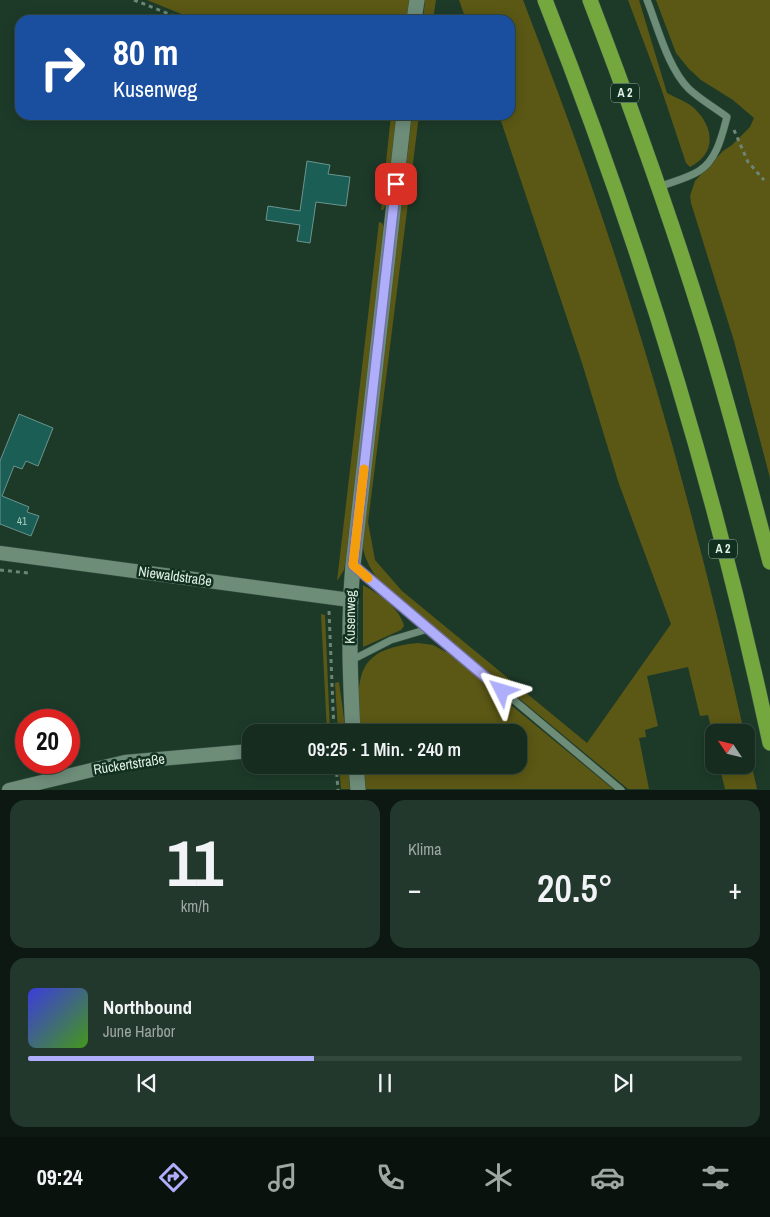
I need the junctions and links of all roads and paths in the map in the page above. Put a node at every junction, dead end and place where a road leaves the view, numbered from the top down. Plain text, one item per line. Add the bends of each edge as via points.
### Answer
1 (134, 0) edge
2 (416, 0) edge
3 (545, 0) edge
4 (590, 0) edge
5 (648, 0) edge
6 (172, 15) edge
7 (414, 15) edge
8 (728, 117) junction
9 (403, 120) edge
10 (764, 180) dead end
11 (659, 187) junction
12 (0, 553) edge
13 (770, 562) edge
14 (353, 565) junction
15 (350, 600) junction
16 (428, 629) junction
17 (350, 661) junction
18 (334, 724) edge
19 (354, 724) edge
20 (770, 743) edge
21 (242, 752) edge
22 (337, 774) edge
23 (357, 774) edge
24 (9, 790) edge
25 (338, 790) edge
26 (358, 790) edge
27 (621, 790) edge

1 - 6 path
2 - 7 street
3 - 20 highway, A 2 via 610,173 689,424 724,550
4 - 11 highway, A 2
5 - 8 lane via 667,54 681,78 696,94
8 - 10 path via 748,162
8 - 11 lane via 716,149 705,165 699,171
9 - 14 street, Kusenweg
11 - 13 highway, A 2 via 707,334
12 - 15 street, Niewaldstraße
14 - 15 street, Kusenweg
14 - 16 lane
15 - 17 street, Kusenweg
15 - 18 path via 328,612
16 - 17 lane via 391,640
16 - 27 lane
17 - 19 street, Kusenweg
21 - 24 street, Rückertstraße via 125,762
22 - 25 path
23 - 26 street

